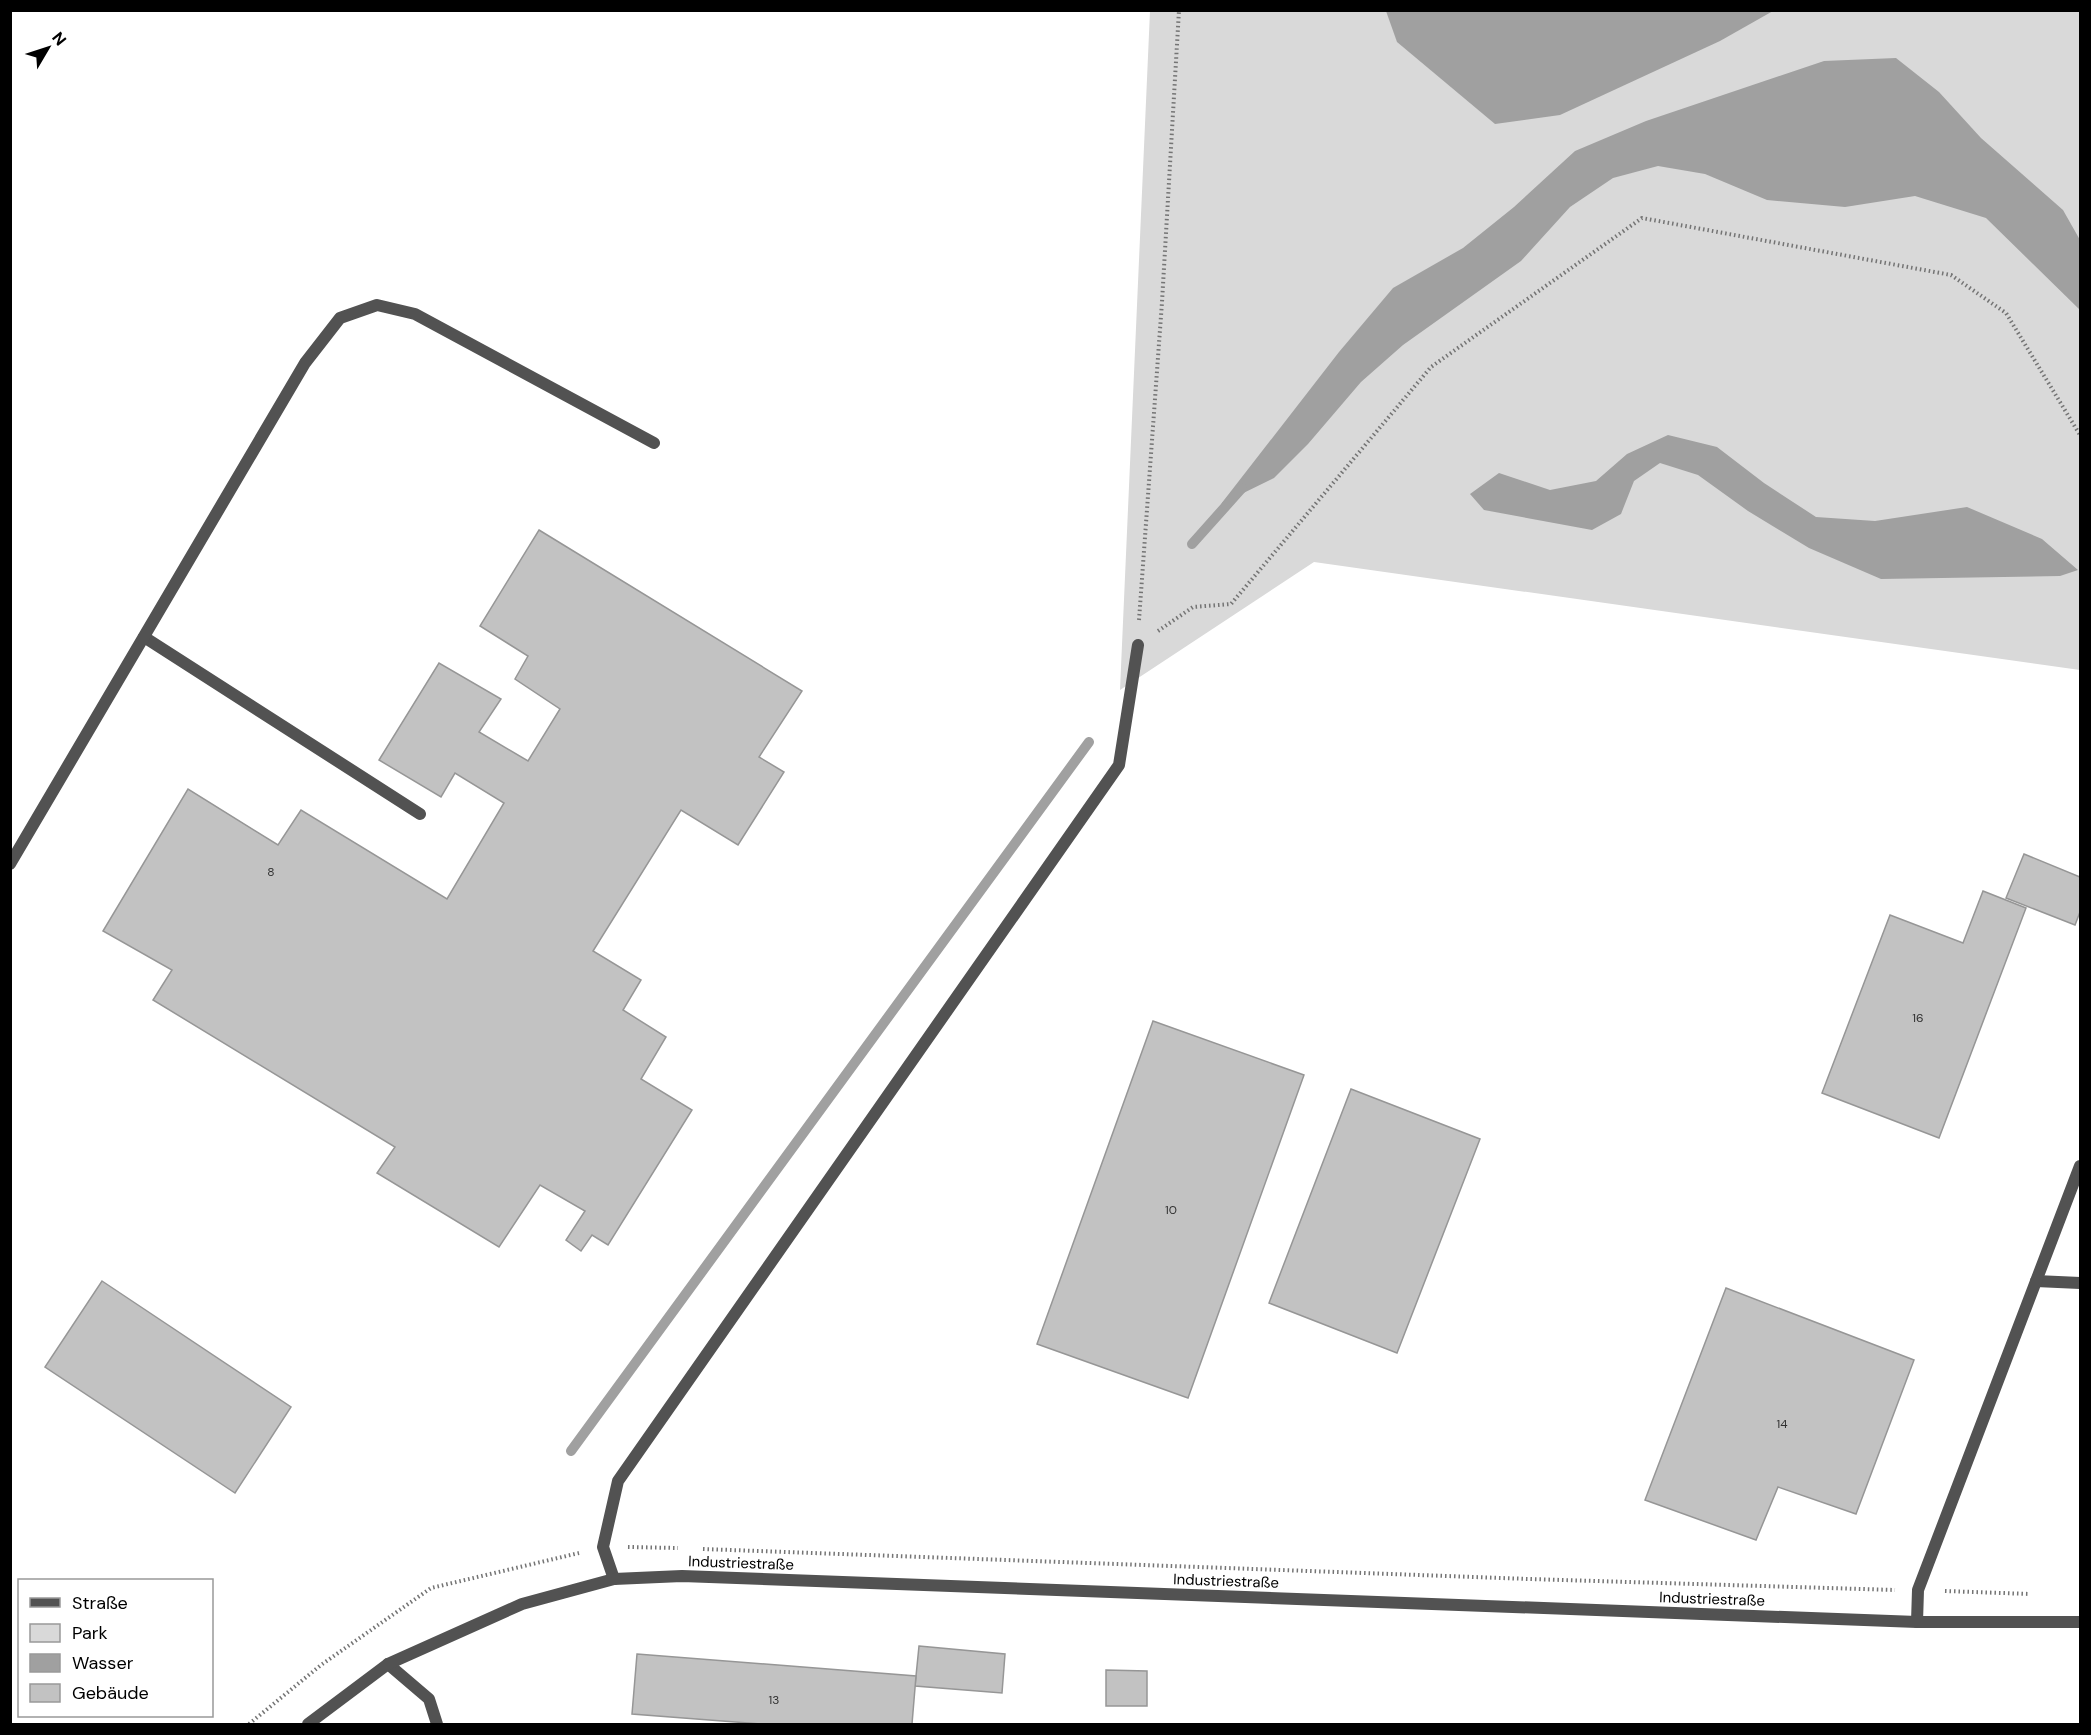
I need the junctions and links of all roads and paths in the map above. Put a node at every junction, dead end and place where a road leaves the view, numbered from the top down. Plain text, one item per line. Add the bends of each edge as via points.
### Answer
1 (1179, 10) edge
2 (2080, 435) edge
3 (654, 443) dead end
4 (144, 637) junction
5 (1137, 645) junction
6 (420, 814) dead end
7 (10, 864) edge
8 (2080, 1166) edge
9 (2036, 1281) junction
10 (2080, 1283) edge
11 (614, 1579) junction
12 (1917, 1622) junction
13 (2080, 1622) edge
14 (388, 1664) junction
15 (308, 1725) edge
16 (437, 1725) edge

1 - 5 path
2 - 5 path via 2006,313 1951,275 1642,218 1431,367 1231,604 1193,607
3 - 4 street via 415,314 377,305 340,318 305,363
4 - 6 street
4 - 7 street
5 - 11 street via 1119,765 618,1481 603,1547
8 - 9 street
9 - 10 street
9 - 12 street via 1918,1590
11 - 12 street, Industriestraße via 682,1576
11 - 14 street, Industriestraße via 522,1604
12 - 13 street, Industriestraße
14 - 15 street, Industriestraße
14 - 16 street via 429,1699

